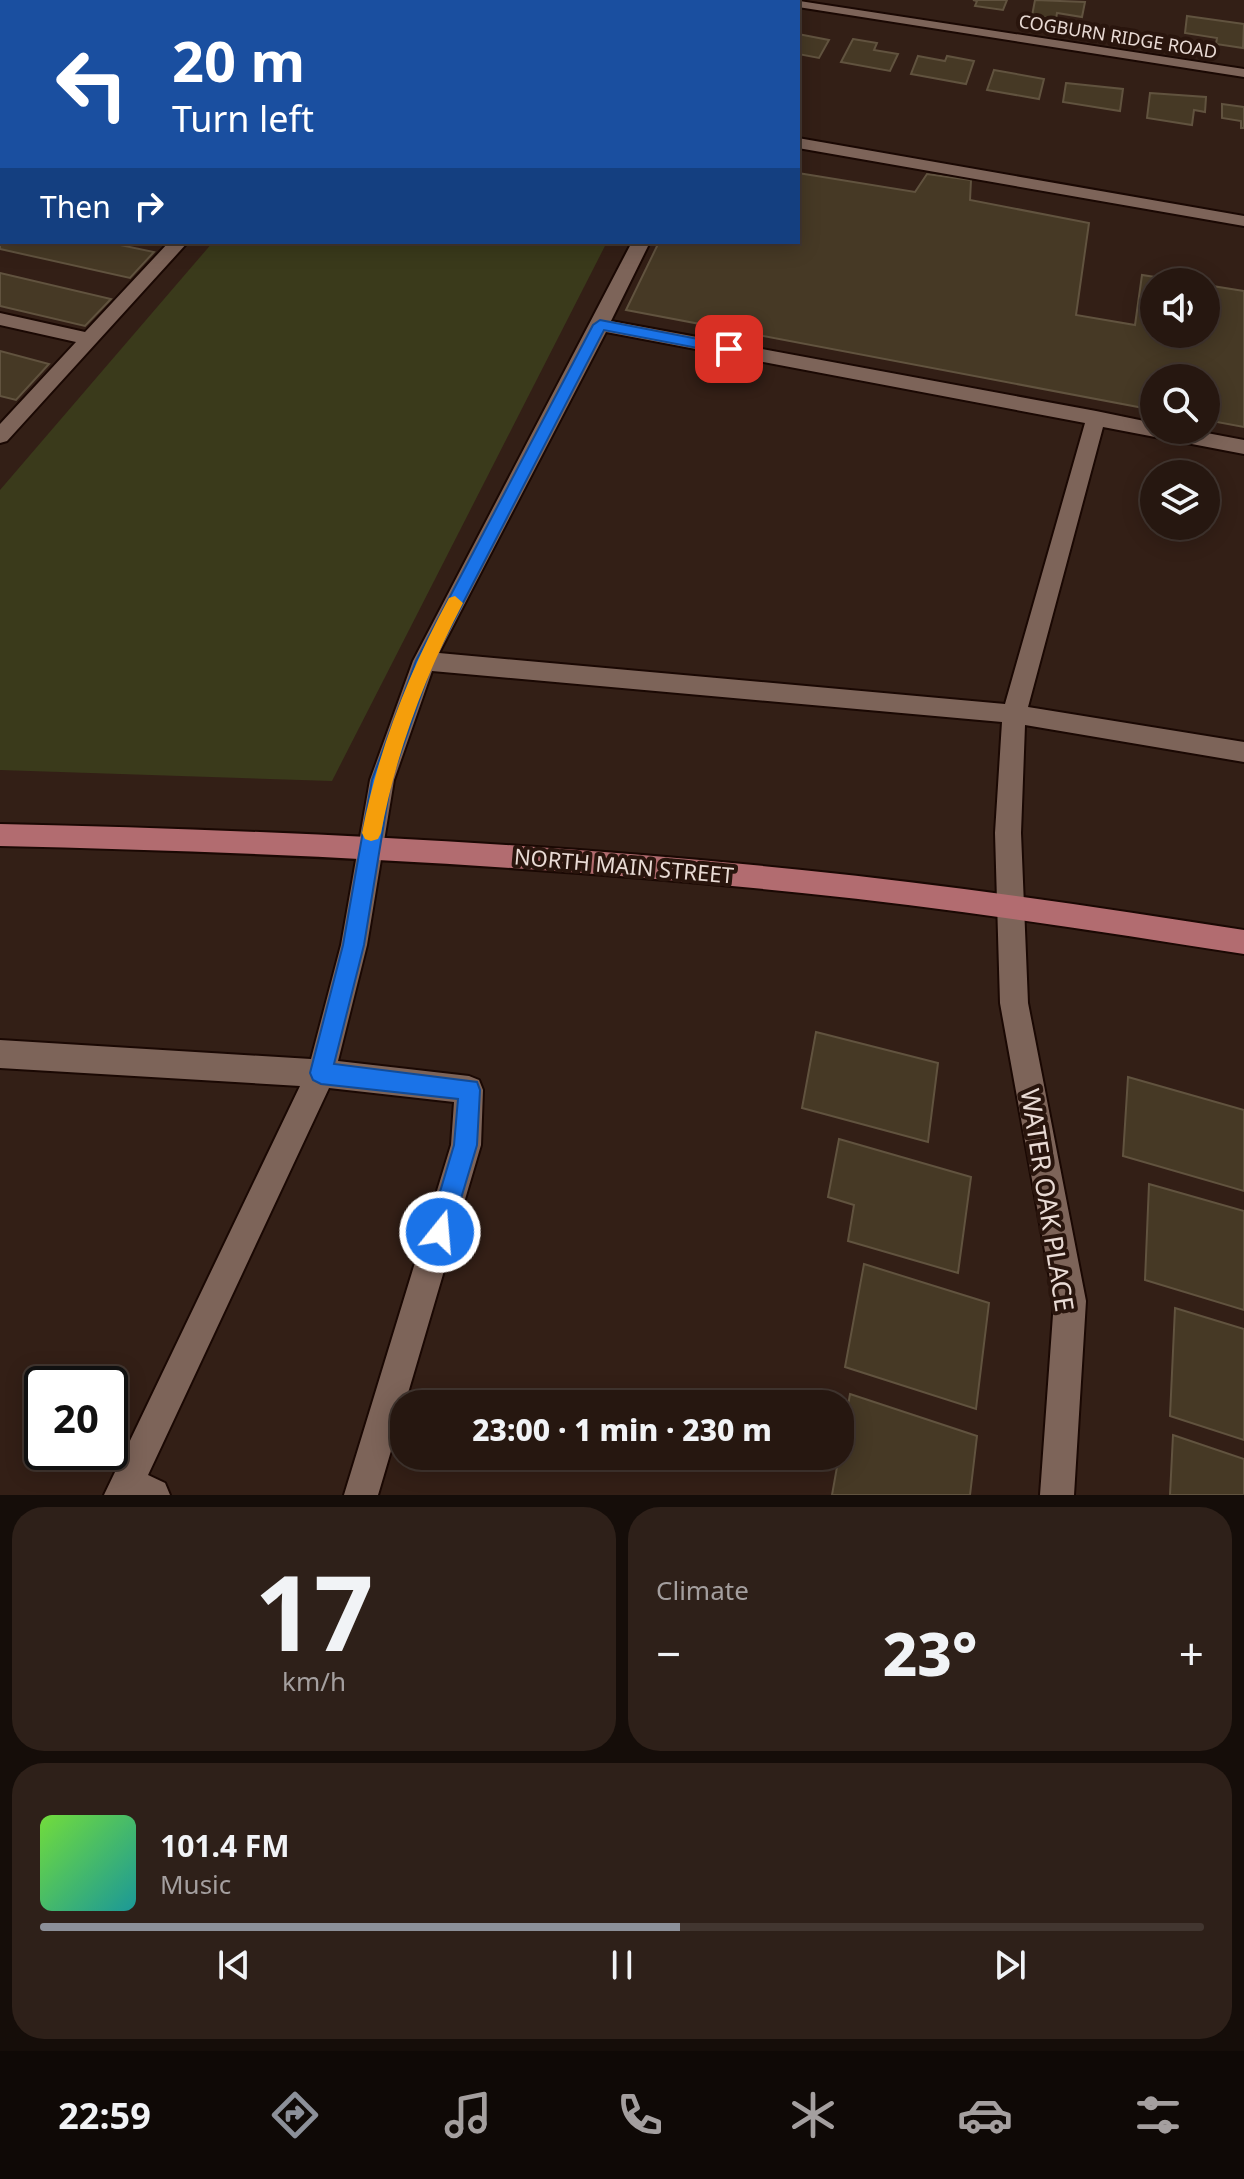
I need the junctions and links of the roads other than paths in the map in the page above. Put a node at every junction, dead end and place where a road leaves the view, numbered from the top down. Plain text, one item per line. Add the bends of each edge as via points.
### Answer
1 (800, 3) edge
2 (1244, 73) edge
3 (800, 143) edge
4 (1244, 221) edge
5 (177, 244) edge
6 (640, 244) edge
7 (0, 319) edge
8 (600, 325) junction
9 (90, 339) junction
10 (1096, 418) junction
11 (1140, 427) edge
12 (0, 436) edge
13 (1220, 442) edge
14 (1244, 447) edge
15 (424, 661) junction
16 (1014, 714) junction
17 (1244, 752) edge
18 (0, 835) edge
19 (369, 847) junction
20 (1008, 905) junction
21 (1244, 942) edge
22 (0, 1054) edge
23 (321, 1073) junction
24 (133, 1491) edge
25 (361, 1495) edge
26 (1057, 1495) edge

1 - 2 street, COGBURN RIDGE ROAD
3 - 4 street
5 - 9 street
6 - 8 street
7 - 9 street
8 - 10 street
8 - 15 street
9 - 12 street
10 - 11 street
10 - 16 street, WATER OAK PLACE
13 - 14 street
15 - 16 street
15 - 19 street via 382,780
16 - 17 street
16 - 20 street, WATER OAK PLACE
18 - 19 main road, NORTH MAIN STREET
19 - 20 main road, NORTH MAIN STREET via 700,871
19 - 23 street via 354,945
20 - 21 main road, NORTH MAIN STREET
20 - 26 street, WATER OAK PLACE via 1014,1003 1070,1301
22 - 23 street
23 - 24 street
23 - 25 street via 469,1090 466,1145

